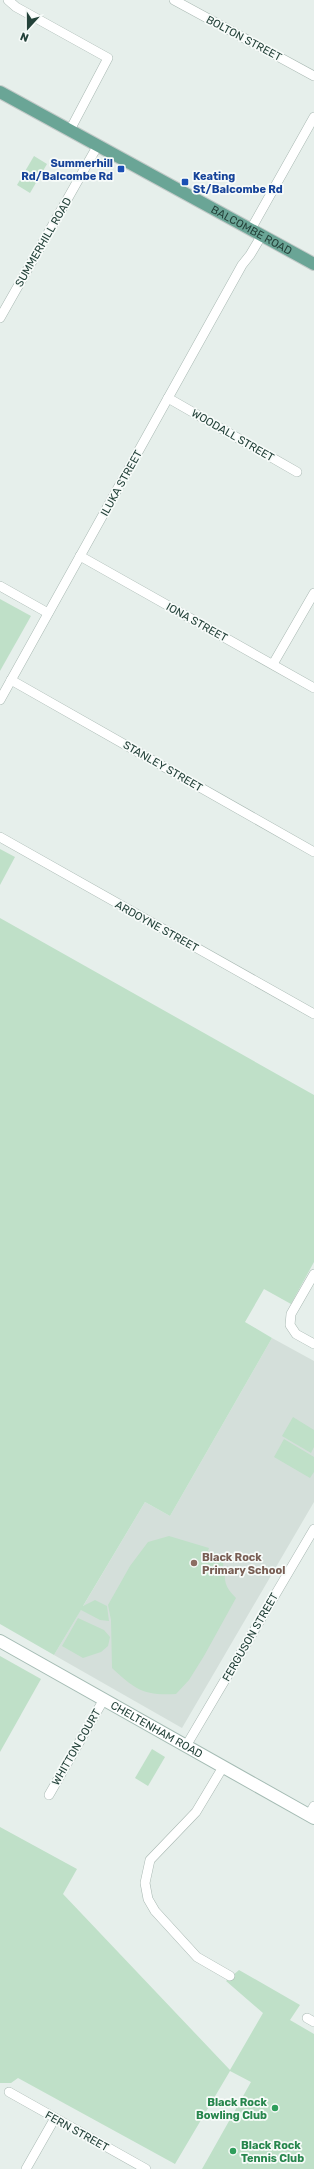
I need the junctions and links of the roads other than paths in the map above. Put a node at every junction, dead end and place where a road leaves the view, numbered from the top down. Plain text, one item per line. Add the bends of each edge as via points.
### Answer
1 (8, 0) edge
2 (174, 0) edge
3 (314, 76) edge
4 (0, 92) edge
5 (314, 117) edge
6 (70, 130) junction
7 (98, 145) junction
8 (256, 232) junction
9 (314, 264) edge
10 (0, 318) edge
11 (168, 398) junction
12 (297, 472) dead end
13 (80, 556) junction
14 (0, 586) edge
15 (314, 593) edge
16 (48, 613) junction
17 (273, 664) junction
18 (11, 680) junction
19 (314, 688) edge
20 (0, 700) edge
21 (0, 838) edge
22 (314, 852) edge
23 (314, 1014) edge
24 (314, 1274) edge
25 (314, 1344) edge
26 (314, 1529) edge
27 (0, 1641) edge
28 (104, 1699) junction
29 (186, 1746) junction
30 (223, 1767) junction
31 (49, 1795) dead end
32 (312, 1813) edge
33 (230, 1976) dead end
34 (9, 2092) dead end
35 (55, 2118) junction
36 (26, 2169) edge
37 (146, 2169) edge

1 - 6 street via 16,7 108,58
2 - 3 street, BOLTON STREET
4 - 6 main road, BALCOMBE ROAD
5 - 8 street, ILUKA STREET
6 - 7 main road, BALCOMBE ROAD
7 - 8 main road, BALCOMBE ROAD
7 - 10 street, SUMMERHILL ROAD
8 - 9 main road, BALCOMBE ROAD
8 - 11 street, ILUKA STREET via 242,265
11 - 12 street, WOODALL STREET
11 - 13 street, ILUKA STREET
13 - 16 street, ILUKA STREET
13 - 17 street, IONA STREET
14 - 16 street
15 - 17 street
16 - 18 street, ILUKA STREET
17 - 19 street, IONA STREET
18 - 20 street, ILUKA STREET
18 - 22 street, STANLEY STREET
21 - 23 street, ARDOYNE STREET
24 - 25 street via 291,1314 290,1325 296,1334
26 - 29 street, FERGUSON STREET
27 - 28 street, CHELTENHAM ROAD
28 - 29 street, CHELTENHAM ROAD
28 - 31 street, WHITTON COURT
29 - 30 street, CHELTENHAM ROAD
30 - 32 street, CHELTENHAM ROAD
30 - 33 street via 196,1812 150,1860 145,1883 148,1899 196,1957
34 - 35 street, FERN STREET
35 - 36 street
35 - 37 street, FERN STREET

